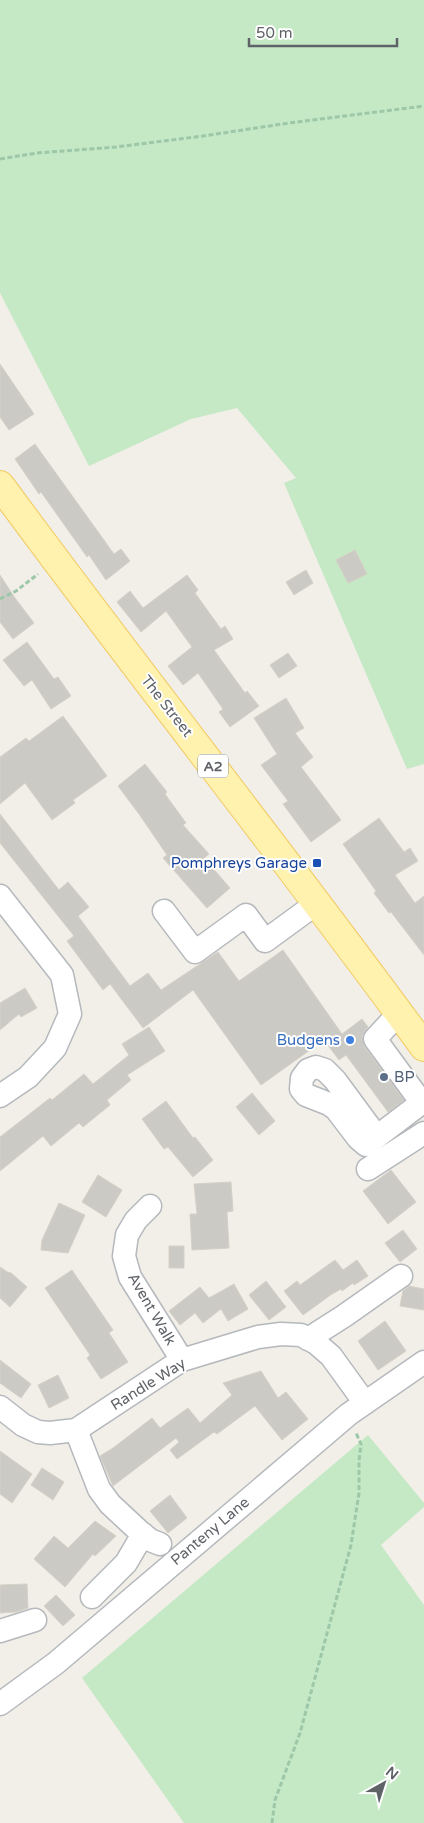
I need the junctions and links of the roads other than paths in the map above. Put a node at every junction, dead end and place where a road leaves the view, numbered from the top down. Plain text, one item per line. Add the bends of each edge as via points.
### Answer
1 (0, 485) edge
2 (0, 896) edge
3 (317, 903) junction
4 (164, 911) dead end
5 (399, 1013) junction
6 (424, 1048) edge
7 (0, 1096) edge
8 (423, 1102) edge
9 (424, 1133) edge
10 (377, 1137) dead end
11 (368, 1169) dead end
12 (150, 1206) dead end
13 (401, 1276) dead end
14 (308, 1339) junction
15 (182, 1360) junction
16 (424, 1362) edge
17 (0, 1407) edge
18 (357, 1408) junction
19 (76, 1430) junction
20 (92, 1597) dead end
21 (35, 1620) dead end
22 (0, 1631) edge
23 (0, 1704) edge

1 - 3 main road, The Street / A2
2 - 7 street via 62,975 70,1014 55,1048 28,1077
3 - 4 street via 265,941 246,915 195,952
3 - 5 main road, The Street / A2
5 - 6 main road, The Street / A2
5 - 8 street via 375,1039
8 - 10 street
9 - 11 street
12 - 15 street, Avent Walk via 136,1220 127,1236 124,1256 130,1277
13 - 14 street
14 - 15 street, Randle Way via 301,1335 281,1334 258,1337
14 - 18 street, Randle Way via 330,1356
15 - 19 street, Randle Way
16 - 18 street, Panteny Lane
17 - 19 street, Randle Way via 38,1432
18 - 23 street, Panteny Lane via 56,1663
19 - 20 street via 99,1489 110,1504 152,1539
21 - 22 street

